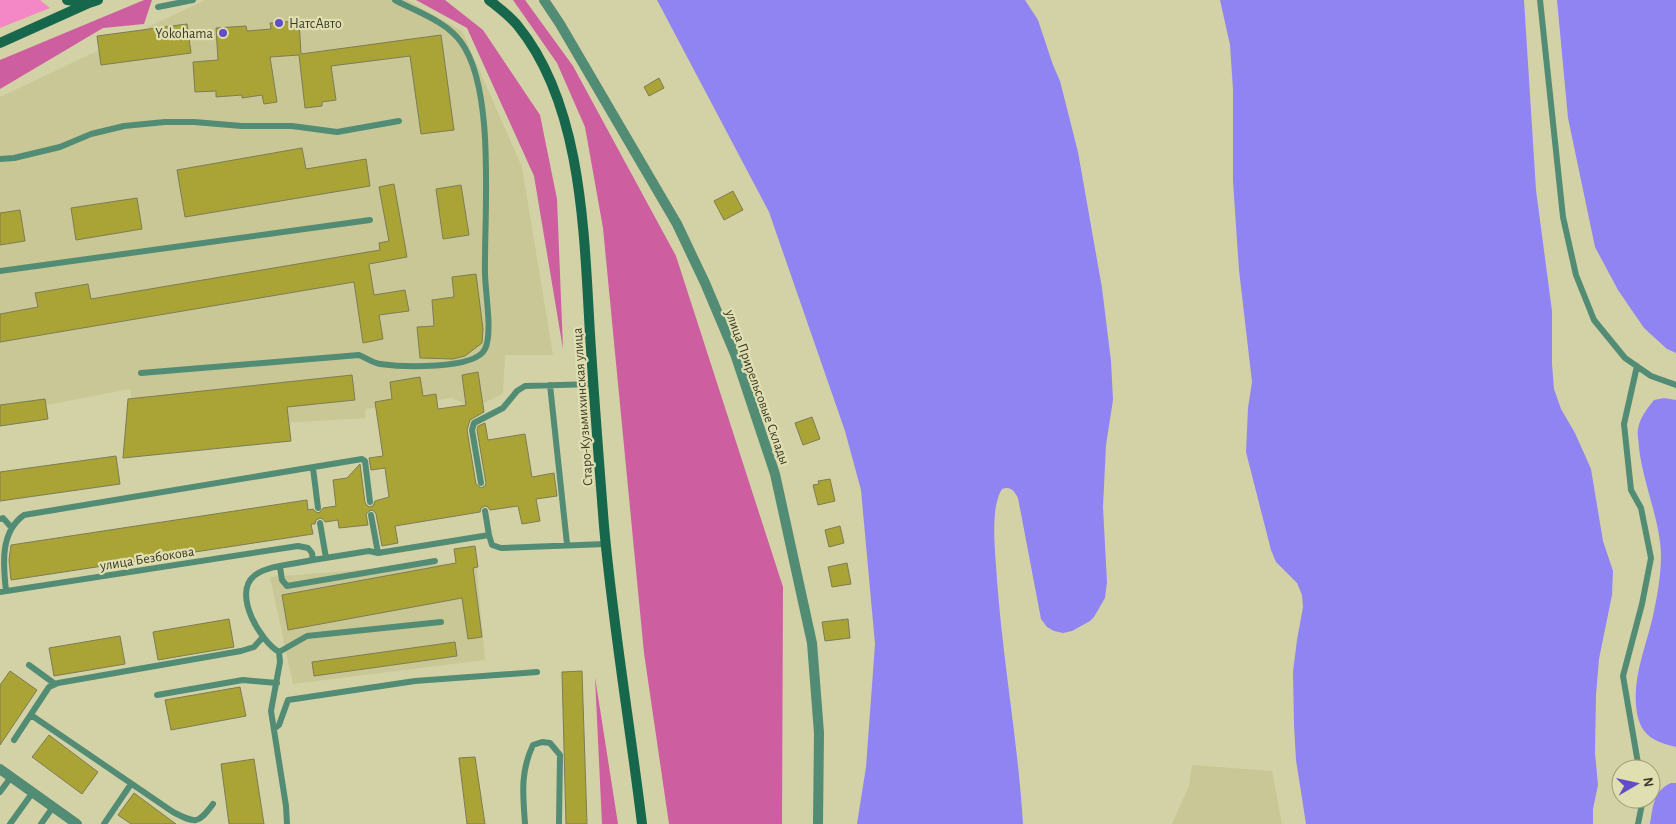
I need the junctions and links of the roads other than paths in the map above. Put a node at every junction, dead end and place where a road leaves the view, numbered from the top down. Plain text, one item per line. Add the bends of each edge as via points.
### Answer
1 (67, 0) edge
2 (194, 0) edge
3 (395, 0) edge
4 (481, 0) edge
5 (489, 0) edge
6 (544, 0) edge
7 (1540, 0) edge
8 (93, 2) edge
9 (158, 7) dead end
10 (499, 8) junction
11 (0, 43) edge
12 (399, 121) dead end
13 (0, 159) edge
14 (370, 220) dead end
15 (0, 271) edge
16 (1637, 366) junction
17 (141, 373) dead end
18 (594, 384) junction
19 (550, 385) junction
20 (1676, 385) edge
21 (312, 468) junction
22 (481, 483) dead end
23 (370, 502) dead end
24 (318, 508) dead end
25 (485, 511) dead end
26 (371, 514) dead end
27 (0, 518) edge
28 (320, 523) dead end
29 (11, 526) junction
30 (489, 535) junction
31 (567, 544) junction
32 (606, 544) junction
33 (378, 553) junction
34 (326, 558) junction
35 (313, 560) junction
36 (435, 561) dead end
37 (280, 567) junction
38 (3, 592) edge
39 (441, 622) dead end
40 (262, 638) junction
41 (279, 652) junction
42 (29, 665) dead end
43 (537, 672) dead end
44 (277, 683) junction
45 (55, 684) junction
46 (157, 695) dead end
47 (30, 715) junction
48 (274, 729) junction
49 (14, 740) dead end
50 (1637, 759) edge
51 (0, 769) edge
52 (11, 777) junction
53 (131, 784) junction
54 (0, 792) edge
55 (33, 792) junction
56 (213, 804) dead end
57 (53, 807) junction
58 (1641, 809) edge
59 (10, 824) edge
60 (41, 824) edge
61 (77, 824) edge
62 (104, 824) edge
63 (287, 824) edge
64 (525, 824) edge
65 (559, 824) edge
66 (642, 824) edge
67 (818, 824) edge
68 (1638, 824) edge

1 - 8 main road
2 - 9 lane
3 - 17 lane via 449,28 462,43 476,74 483,116 486,175 488,334 485,350 474,360 459,364 378,364 359,355
4 - 10 main road, Старо-Кузьмихинская улица
5 - 10 main road, Старо-Кузьмихинская улица
6 - 67 street, улица Прирельсовые Склады via 677,224 734,354 772,465 812,643 819,733
7 - 16 lane via 1563,217 1576,275 1594,320 1625,358
8 - 11 main road
10 - 18 main road, Старо-Кузьмихинская улица via 516,24 541,63 565,122 582,219
12 - 13 lane via 338,132 292,126 194,122 124,126 91,134 60,147
14 - 15 lane
16 - 20 lane via 1651,376
16 - 50 lane via 1624,424 1632,490 1641,508 1651,558 1623,676
18 - 19 lane
18 - 32 main road, Старо-Кузьмихинская улица
19 - 22 lane via 525,386 503,408 474,423 472,430
19 - 31 lane
21 - 23 lane via 362,459 365,461
21 - 24 lane
21 - 29 lane via 24,514
25 - 30 lane
26 - 33 lane
27 - 29 lane
28 - 34 lane
29 - 38 lane via 4,542
30 - 31 lane via 492,545 501,548
30 - 33 lane
31 - 32 lane
32 - 66 main road, Старо-Кузьмихинская улица
33 - 34 lane via 369,551
34 - 35 lane
35 - 37 lane
35 - 38 lane, улица Безбокова via 308,548 298,546
36 - 37 lane via 287,586 282,580
37 - 40 lane via 259,572 251,578 246,589 252,620
39 - 41 lane via 307,636
40 - 41 lane
40 - 45 lane via 254,647 241,651
41 - 44 lane
42 - 45 lane
43 - 48 lane via 415,681 288,700 279,725
44 - 46 lane via 244,680
44 - 48 lane via 272,711
45 - 47 lane via 49,687
47 - 49 lane
47 - 53 lane
48 - 63 lane
51 - 52 street
52 - 54 lane
52 - 55 street
53 - 56 lane via 189,820 204,818
53 - 62 lane
55 - 57 street
55 - 59 lane
57 - 60 lane
57 - 61 street
58 - 68 lane
64 - 65 lane via 522,786 533,745 542,742 550,743 560,755

